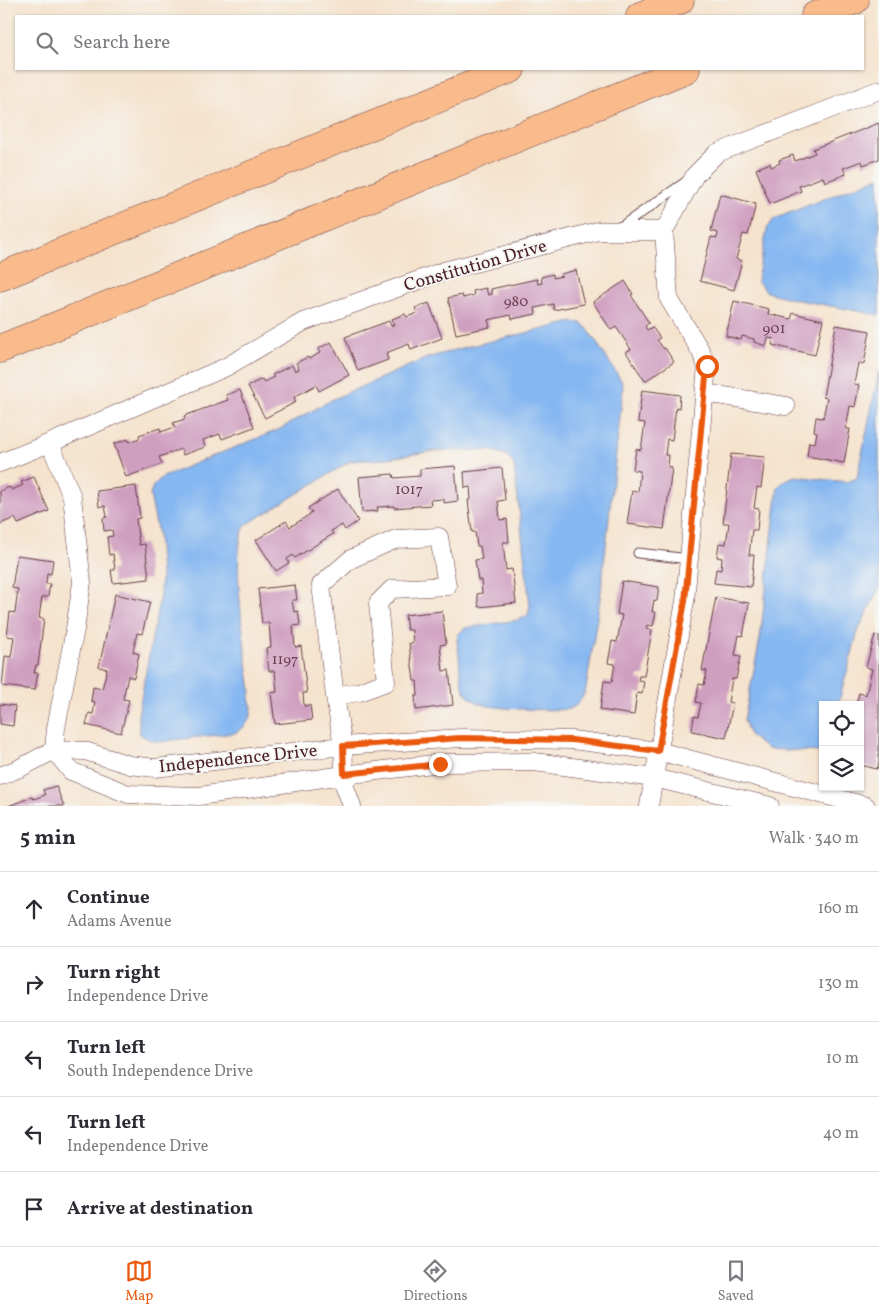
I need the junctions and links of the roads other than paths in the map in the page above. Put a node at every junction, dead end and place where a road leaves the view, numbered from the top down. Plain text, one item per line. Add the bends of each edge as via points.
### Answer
1 (680, 0) edge
2 (855, 0) edge
3 (642, 15) edge
4 (818, 15) edge
5 (509, 70) edge
6 (684, 70) edge
7 (879, 90) edge
8 (695, 176) junction
9 (615, 231) junction
10 (664, 231) junction
11 (0, 277) edge
12 (0, 349) edge
13 (705, 393) junction
14 (786, 406) dead end
15 (50, 443) junction
16 (0, 462) edge
17 (638, 553) dead end
18 (689, 559) junction
19 (335, 696) junction
20 (343, 746) junction
21 (54, 750) junction
22 (658, 751) junction
23 (344, 774) junction
24 (0, 776) edge
25 (654, 778) junction
26 (352, 806) edge
27 (649, 806) edge
28 (770, 806) edge
29 (866, 806) edge

1 - 3 highway
2 - 4 highway
5 - 11 highway
6 - 12 highway
7 - 8 street via 717,153
8 - 9 lane
8 - 10 street
9 - 10 street, Constitution Drive
9 - 15 street, Constitution Drive via 598,231 444,270 303,322 226,367
10 - 13 street via 668,299 707,366
13 - 14 street
13 - 18 street
15 - 16 street, Constitution Drive
15 - 21 street via 72,497 82,582
17 - 18 lane
18 - 22 street via 685,601
19 - 19 street via 321,585 350,559 396,538 439,537 447,586 392,589 378,603 386,682
19 - 20 street
20 - 21 street, Independence Drive via 155,768 130,765 85,751
20 - 22 street, Independence Drive via 461,738 572,740
20 - 23 street
21 - 23 street, Independence Drive via 71,771 128,794 199,796
21 - 24 street, Independence Drive
22 - 25 street
22 - 29 street, Independence Drive
23 - 25 street, Independence Drive via 440,764 534,762
23 - 26 street
25 - 27 street
25 - 28 street, Independence Drive

